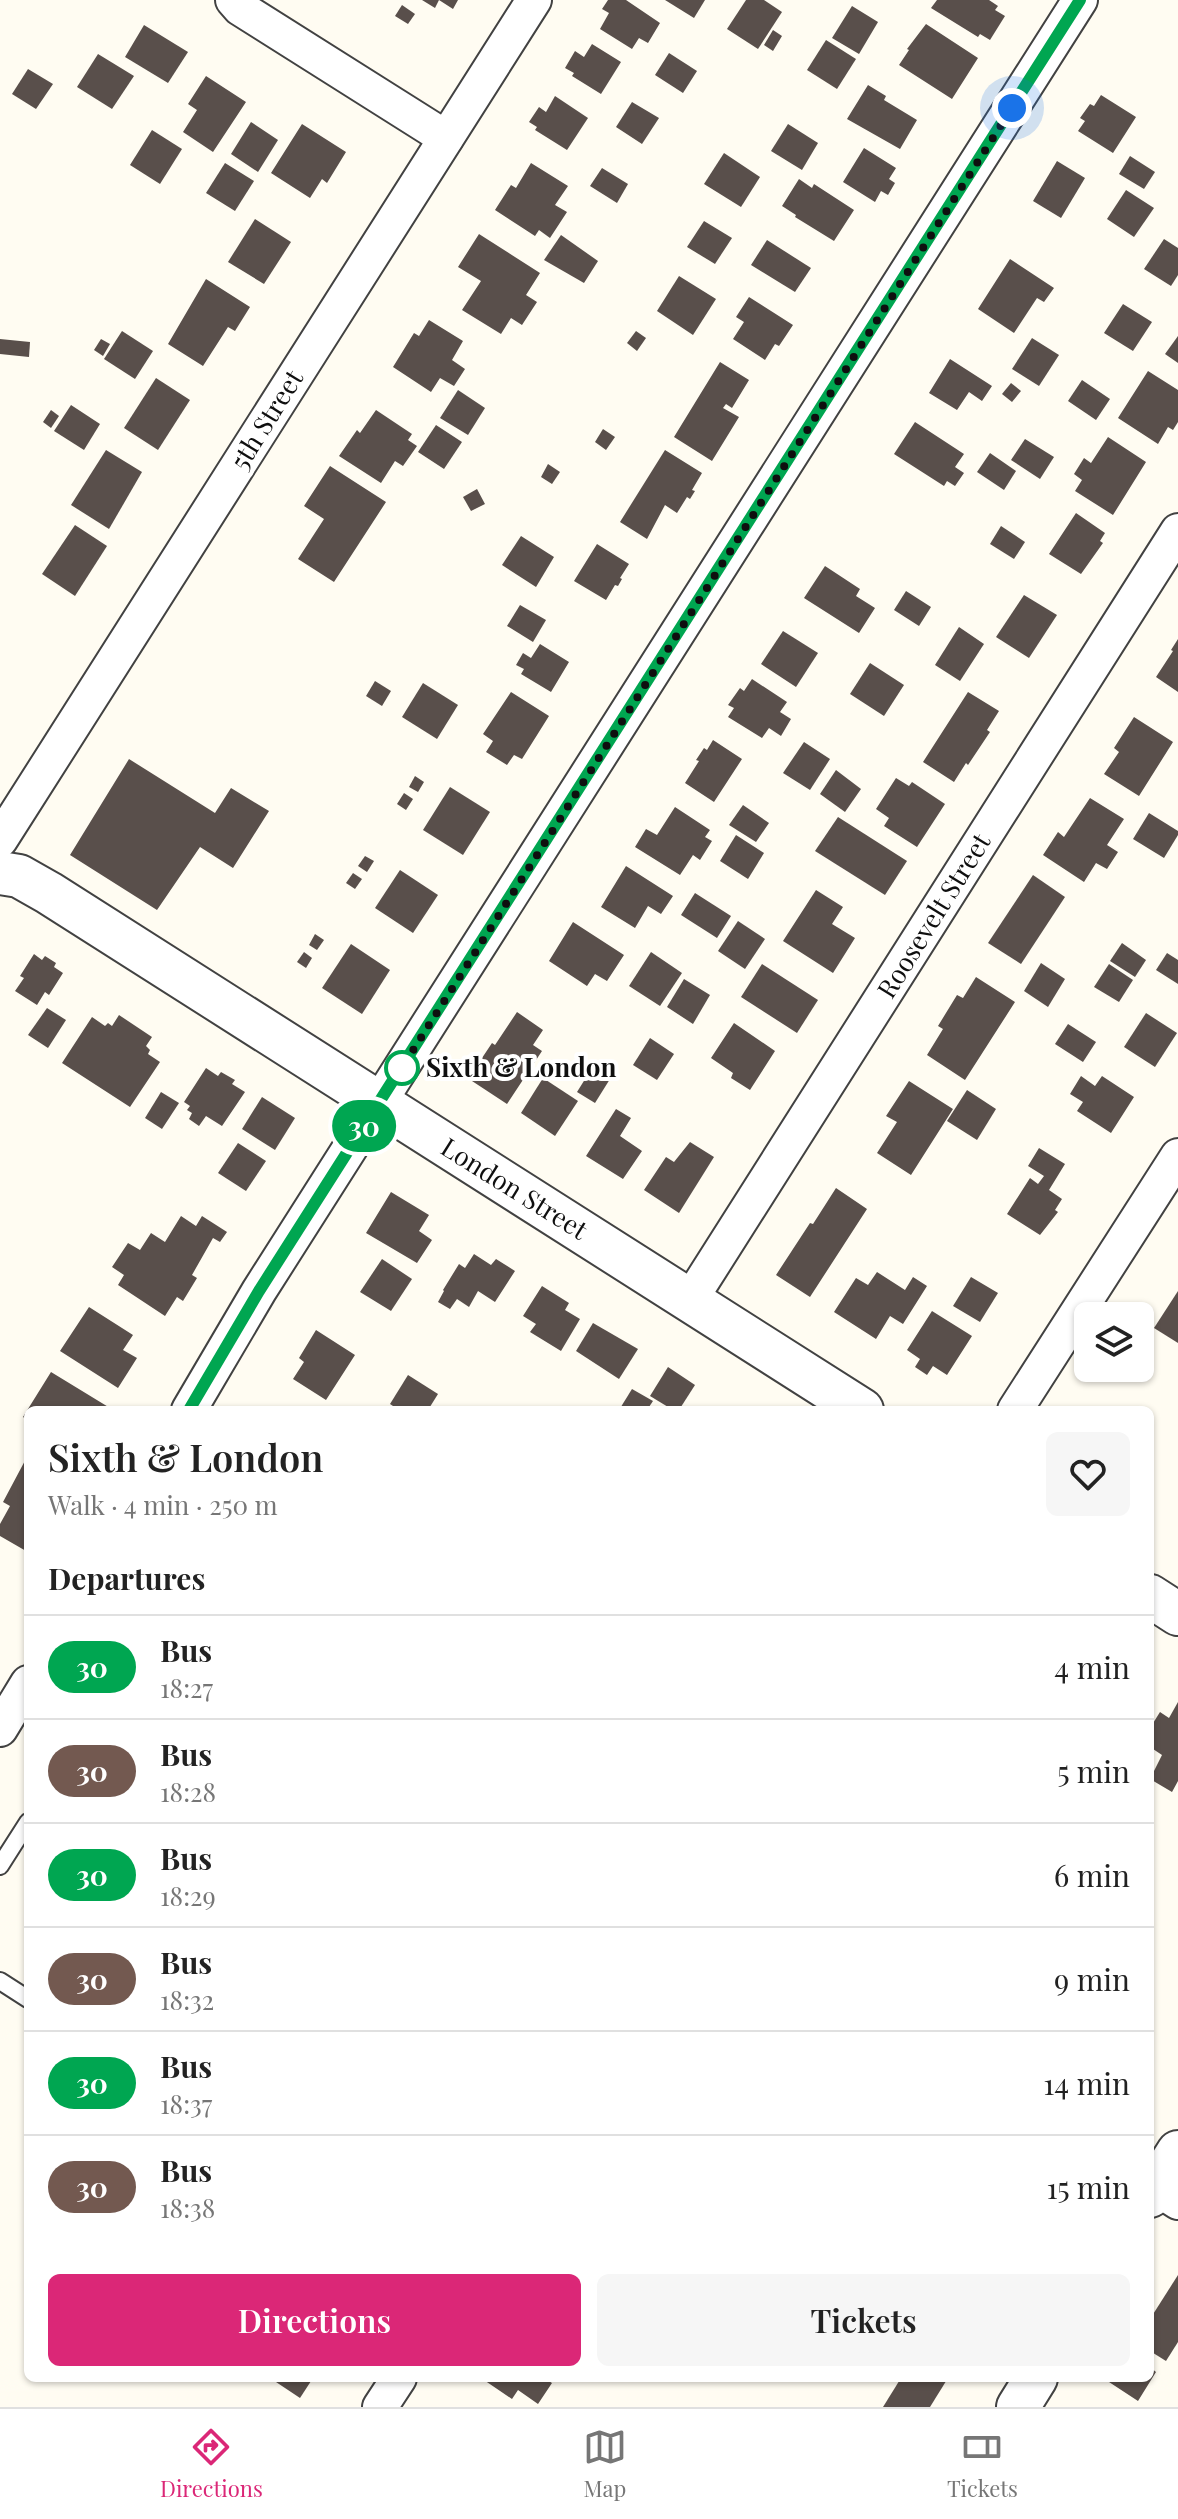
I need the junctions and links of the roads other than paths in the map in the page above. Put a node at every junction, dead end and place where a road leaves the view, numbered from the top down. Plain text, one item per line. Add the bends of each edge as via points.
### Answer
1 (233, 0) edge
2 (534, 0) edge
3 (1080, 0) edge
4 (446, 138) junction
5 (1178, 531) edge
6 (0, 840) edge
7 (0, 873) edge
8 (379, 1104) junction
9 (1178, 1156) edge
10 (690, 1300) junction
11 (191, 1406) edge
12 (856, 1406) edge
13 (1018, 1406) edge
14 (1154, 1599) edge
15 (1178, 1614) edge
16 (24, 1690) edge
17 (0, 1729) edge
18 (24, 1828) edge
19 (0, 1866) edge
20 (0, 1981) edge
21 (24, 1996) edge
22 (1178, 2152) edge
23 (1158, 2192) edge
24 (396, 2382) edge
25 (1034, 2382) edge
26 (380, 2407) edge
27 (1018, 2407) edge

1 - 4 street
2 - 4 street, 5th Street
3 - 8 street
4 - 6 street, 5th Street
5 - 10 street, Roosevelt Street
7 - 8 street, London Street via 19,876 49,893
8 - 10 street, London Street
8 - 11 street
9 - 13 street
10 - 12 street, London Street
14 - 15 street
16 - 17 street
18 - 19 lane
20 - 21 lane
22 - 23 street
24 - 26 street
25 - 27 street

